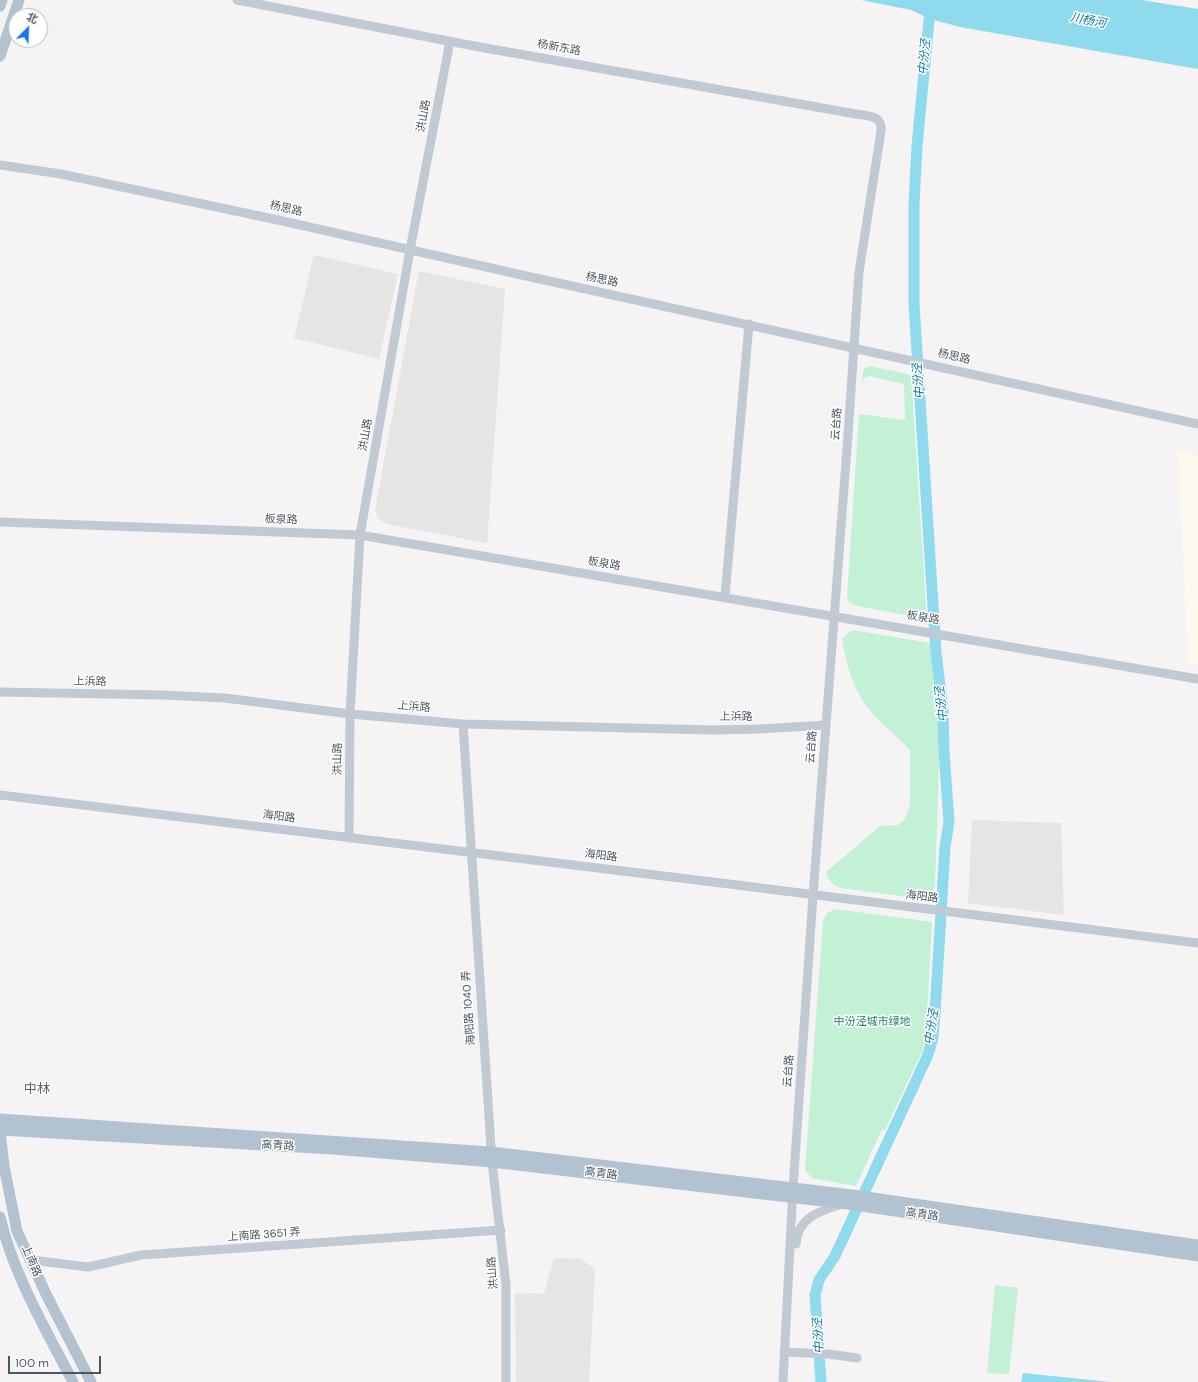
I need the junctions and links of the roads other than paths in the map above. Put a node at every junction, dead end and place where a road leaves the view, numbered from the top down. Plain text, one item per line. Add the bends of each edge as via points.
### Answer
1 (2, 0) edge
2 (20, 0) edge
3 (237, 0) edge
4 (0, 6) edge
5 (450, 41) junction
6 (0, 56) edge
7 (877, 118) joint
8 (0, 165) edge
9 (410, 250) junction
10 (749, 324) junction
11 (853, 347) junction
12 (1198, 424) edge
13 (0, 522) edge
14 (360, 535) junction
15 (725, 596) junction
16 (833, 615) junction
17 (1198, 679) edge
18 (0, 692) edge
19 (350, 714) junction
20 (463, 724) junction
21 (826, 725) junction
22 (0, 795) edge
23 (349, 838) junction
24 (471, 852) junction
25 (813, 896) junction
26 (1198, 943) edge
27 (0, 1119) edge
28 (0, 1130) edge
29 (492, 1157) junction
30 (793, 1192) junction
31 (848, 1201) junction
32 (873, 1204) junction
33 (0, 1217) edge
34 (501, 1230) junction
35 (1198, 1245) edge
36 (1198, 1256) edge
37 (30, 1260) junction
38 (789, 1268) junction
39 (784, 1352) junction
40 (857, 1358) dead end
41 (73, 1382) edge
42 (91, 1382) edge
43 (506, 1382) edge
44 (783, 1382) edge

1 - 4 main road
2 - 6 main road
3 - 5 street, 杨新东路
5 - 7 street, 杨新东路
5 - 9 street, 洪山路
7 - 11 street, 云台路 via 881,130 861,250
8 - 9 street, 杨思路 via 61,174
9 - 10 street, 杨思路
9 - 14 street, 洪山路
10 - 11 street, 杨思路
10 - 15 street
11 - 12 street, 杨思路
11 - 16 street, 云台路
13 - 14 street, 板泉路
14 - 15 street, 板泉路
14 - 19 street, 洪山路
15 - 16 street, 板泉路
16 - 17 street, 板泉路
16 - 21 street, 云台路
18 - 19 street, 上浜路 via 225,698
19 - 20 street, 上浜路
19 - 23 street, 洪山路
20 - 21 street, 上浜路 via 706,730
20 - 24 street, 海阳路 1040 弄
21 - 25 street, 云台路
22 - 23 street, 海阳路
23 - 24 street, 海阳路
24 - 25 street, 海阳路
24 - 29 street, 海阳路 1040 弄
25 - 26 street, 海阳路
25 - 30 street, 云台路
27 - 29 main road, 高青路
28 - 29 main road, 高青路
28 - 37 main road, 上南路 via 4,1166 17,1231
29 - 30 main road, 高青路
29 - 34 street, 洪山路
30 - 31 main road, 高青路
30 - 38 street, 云台路
31 - 32 main road, 高青路
31 - 38 street via 817,1212 799,1227 794,1258
32 - 35 main road, 高青路
32 - 36 main road, 高青路
33 - 41 main road, 上南路 via 4,1236 35,1310
34 - 37 street, 上南路 3651 弄 via 141,1255 92,1266
34 - 43 street, 洪山路 via 507,1305
37 - 42 main road, 上南路
38 - 39 street, 云台路
39 - 40 street
39 - 44 street, 云台路

